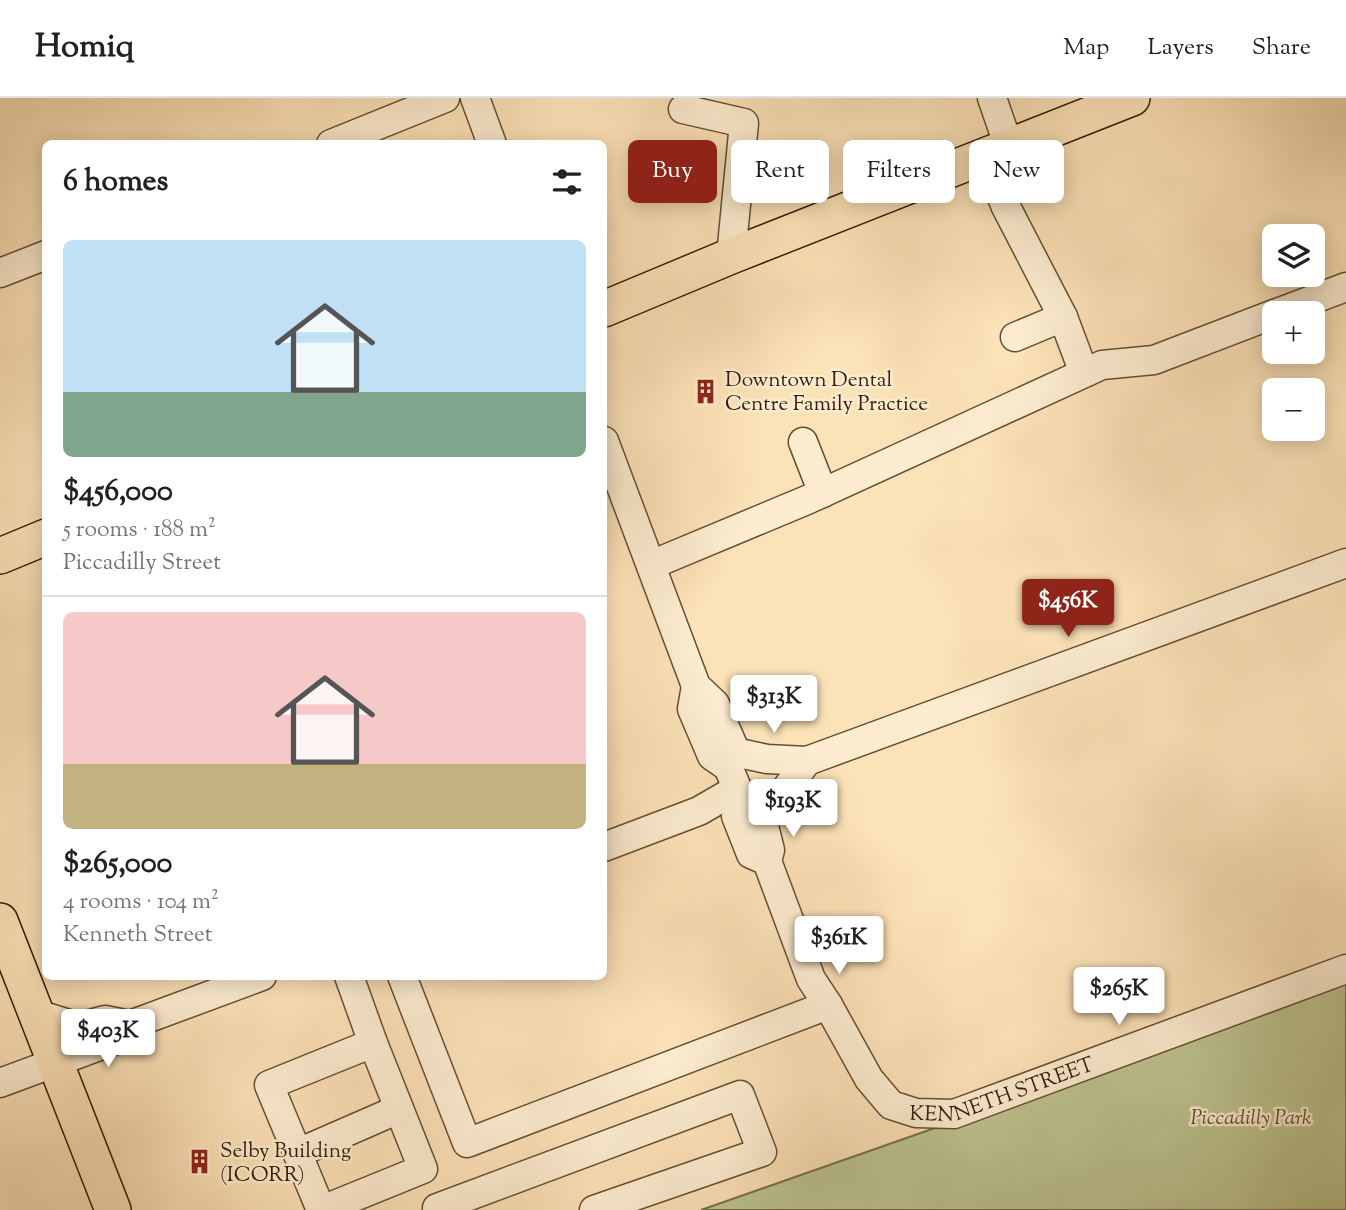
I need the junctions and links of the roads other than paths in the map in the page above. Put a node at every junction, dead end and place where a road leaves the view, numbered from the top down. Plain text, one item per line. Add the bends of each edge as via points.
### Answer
1 (445, 98) edge
2 (475, 98) edge
3 (992, 98) edge
4 (1132, 98) edge
5 (683, 109) dead end
6 (369, 137) edge
7 (491, 140) edge
8 (996, 140) edge
9 (1027, 140) edge
10 (969, 163) edge
11 (1005, 203) edge
12 (731, 256) junction
13 (42, 257) edge
14 (0, 274) edge
15 (1346, 287) edge
16 (1310, 301) edge
17 (607, 308) edge
18 (1063, 317) junction
19 (1262, 319) edge
20 (1015, 337) dead end
21 (1084, 373) junction
22 (803, 442) dead end
23 (607, 449) edge
24 (823, 493) junction
25 (42, 539) edge
26 (0, 556) edge
27 (1346, 563) edge
28 (651, 565) junction
29 (807, 761) junction
30 (735, 776) junction
31 (762, 821) junction
32 (607, 846) edge
33 (767, 861) junction
34 (0, 921) edge
35 (1346, 968) edge
36 (251, 980) edge
37 (350, 980) edge
38 (404, 980) edge
39 (828, 1005) junction
40 (37, 1014) junction
41 (130, 1025) junction
42 (373, 1042) junction
43 (55, 1062) junction
44 (0, 1083) edge
45 (399, 1109) junction
46 (298, 1153) junction
47 (423, 1169) junction
48 (438, 1209) edge
49 (113, 1210) edge
50 (321, 1210) edge
51 (594, 1210) edge

1 - 6 street
2 - 7 street
3 - 8 street
4 - 9 main road
5 - 12 street via 744,123
10 - 12 main road
11 - 18 street
12 - 17 main road
13 - 14 street
15 - 16 street
18 - 20 street
18 - 21 street
19 - 21 street via 1153,360 1102,365
21 - 24 street
22 - 24 street
23 - 28 street
24 - 28 street
25 - 26 main road
27 - 29 street
28 - 30 street via 696,686 692,709 712,756
29 - 30 street via 766,759
29 - 31 street
30 - 31 street
30 - 32 street via 699,811
30 - 33 street via 736,816 751,854
31 - 33 street via 770,850
33 - 39 street via 811,979
34 - 40 main road
35 - 39 street, KENNETH STREET via 954,1114 916,1114 891,1105 869,1079
36 - 41 street
37 - 42 street
38 - 39 street via 467,1143
40 - 41 street via 79,1027 105,1020
40 - 43 main road
41 - 43 street via 113,1041
42 - 45 street
42 - 46 street via 269,1085
43 - 44 street
43 - 49 main road
45 - 46 street
45 - 47 street
46 - 50 street
47 - 48 street
47 - 50 street
48 - 51 street via 740,1095 762,1152

